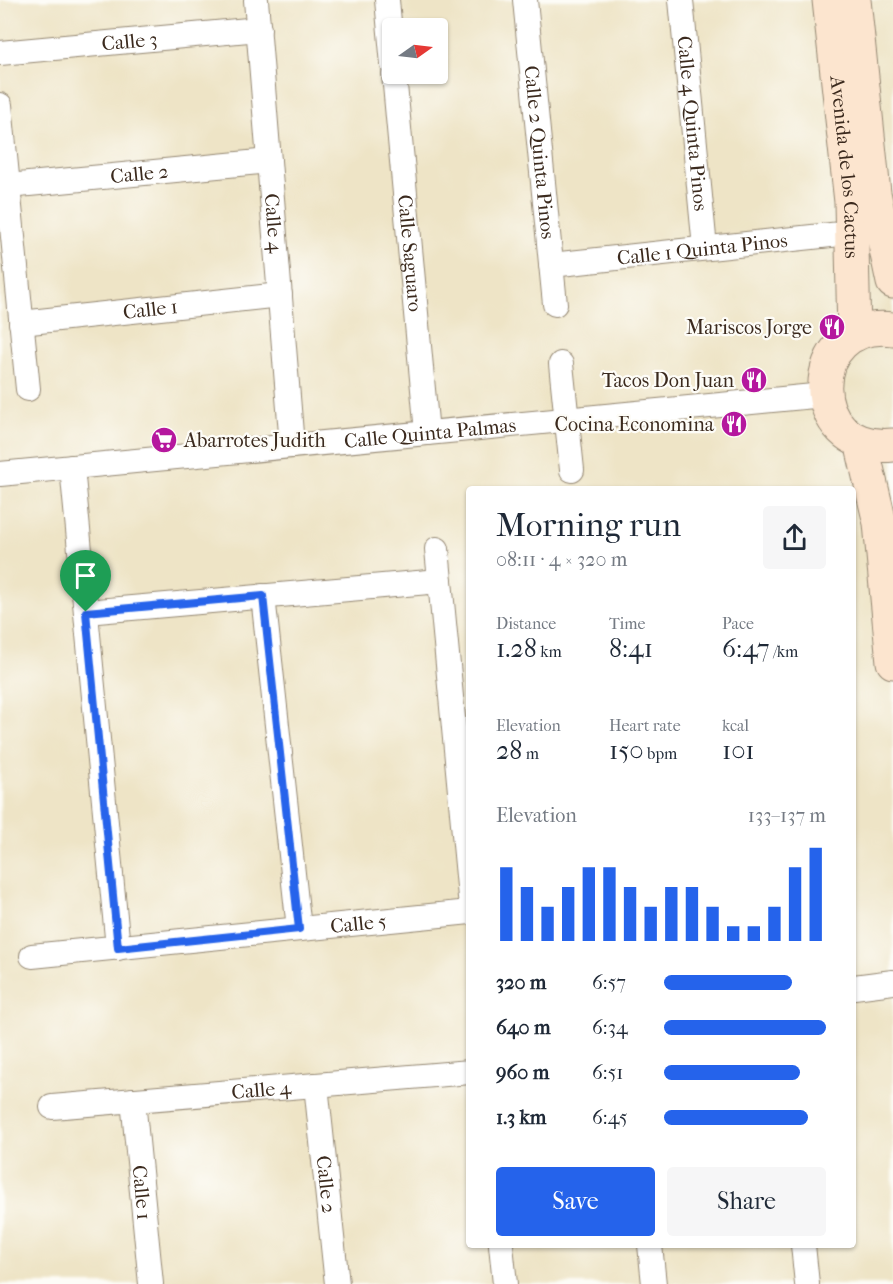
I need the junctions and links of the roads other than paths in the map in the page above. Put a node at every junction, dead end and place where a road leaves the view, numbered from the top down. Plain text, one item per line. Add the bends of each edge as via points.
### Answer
1 (256, 0) edge
2 (387, 0) edge
3 (525, 0) edge
4 (681, 0) edge
5 (829, 0) edge
6 (854, 0) edge
7 (389, 18) edge
8 (258, 29) junction
9 (0, 53) edge
10 (395, 84) edge
11 (0, 105) edge
12 (269, 161) junction
13 (8, 186) junction
14 (875, 230) edge
15 (705, 249) junction
16 (551, 265) junction
17 (893, 282) edge
18 (280, 295) junction
19 (555, 304) dead end
20 (21, 323) junction
21 (893, 329) edge
22 (854, 335) junction
23 (561, 364) dead end
24 (28, 389) dead end
25 (824, 395) junction
26 (567, 420) junction
27 (427, 433) junction
28 (861, 442) junction
29 (893, 445) edge
30 (292, 446) junction
31 (72, 467) junction
32 (572, 470) dead end
33 (0, 474) edge
34 (437, 549) dead end
35 (440, 581) junction
36 (263, 596) junction
37 (86, 612) junction
38 (893, 662) edge
39 (466, 855) edge
40 (466, 912) edge
41 (299, 929) junction
42 (118, 948) junction
43 (32, 956) dead end
44 (890, 983) edge
45 (856, 987) edge
46 (466, 1072) edge
47 (316, 1085) junction
48 (133, 1100) junction
49 (52, 1107) dead end
50 (501, 1248) edge
51 (650, 1248) edge
52 (803, 1248) edge
53 (151, 1284) edge
54 (337, 1284) edge
55 (505, 1284) edge
56 (654, 1284) edge
57 (807, 1284) edge

1 - 8 street, Calle 4
2 - 7 street
3 - 16 street, Calle 2 Quinta Pinos
4 - 15 street, Calle 4 Quinta Pinos
5 - 14 street, Avenida de los Cactus via 850,202
6 - 14 street, Avenida de los Cactus
8 - 9 street, Calle 3
8 - 12 street, Calle 4
10 - 27 street, Calle Saguaro
11 - 13 street
12 - 13 street, Calle 2
12 - 18 street, Calle 4
13 - 20 street
14 - 15 street, Calle 1 Quinta Pinos
14 - 17 street, Avenida de los Cactus
14 - 22 street, Avenida de los Cactus
15 - 16 street, Calle 1 Quinta Pinos
16 - 19 street, Calle 2 Quinta Pinos
18 - 20 street, Calle 1
18 - 30 street, Calle 4
20 - 24 street
21 - 22 street
22 - 25 street via 830,360
23 - 26 street
25 - 26 street, Calle Quinta Palmas
25 - 28 street via 836,422
26 - 27 street, Calle Quinta Palmas
26 - 32 street
27 - 30 street, Calle Quinta Palmas
28 - 29 street
28 - 38 street via 880,523
30 - 31 street, Calle Quinta Palmas
31 - 33 street, Calle Quinta Palmas
31 - 37 street
34 - 35 street
35 - 36 street
35 - 39 street
36 - 37 street
36 - 41 street
37 - 42 street
40 - 41 street, Calle 5
41 - 42 street, Calle 5
42 - 43 street, Calle 5
44 - 45 street
46 - 47 street, Calle 4
47 - 48 street, Calle 4
47 - 54 street, Calle 2
48 - 49 street, Calle 4
48 - 53 street, Calle 1
50 - 55 street
51 - 56 street
52 - 57 street

